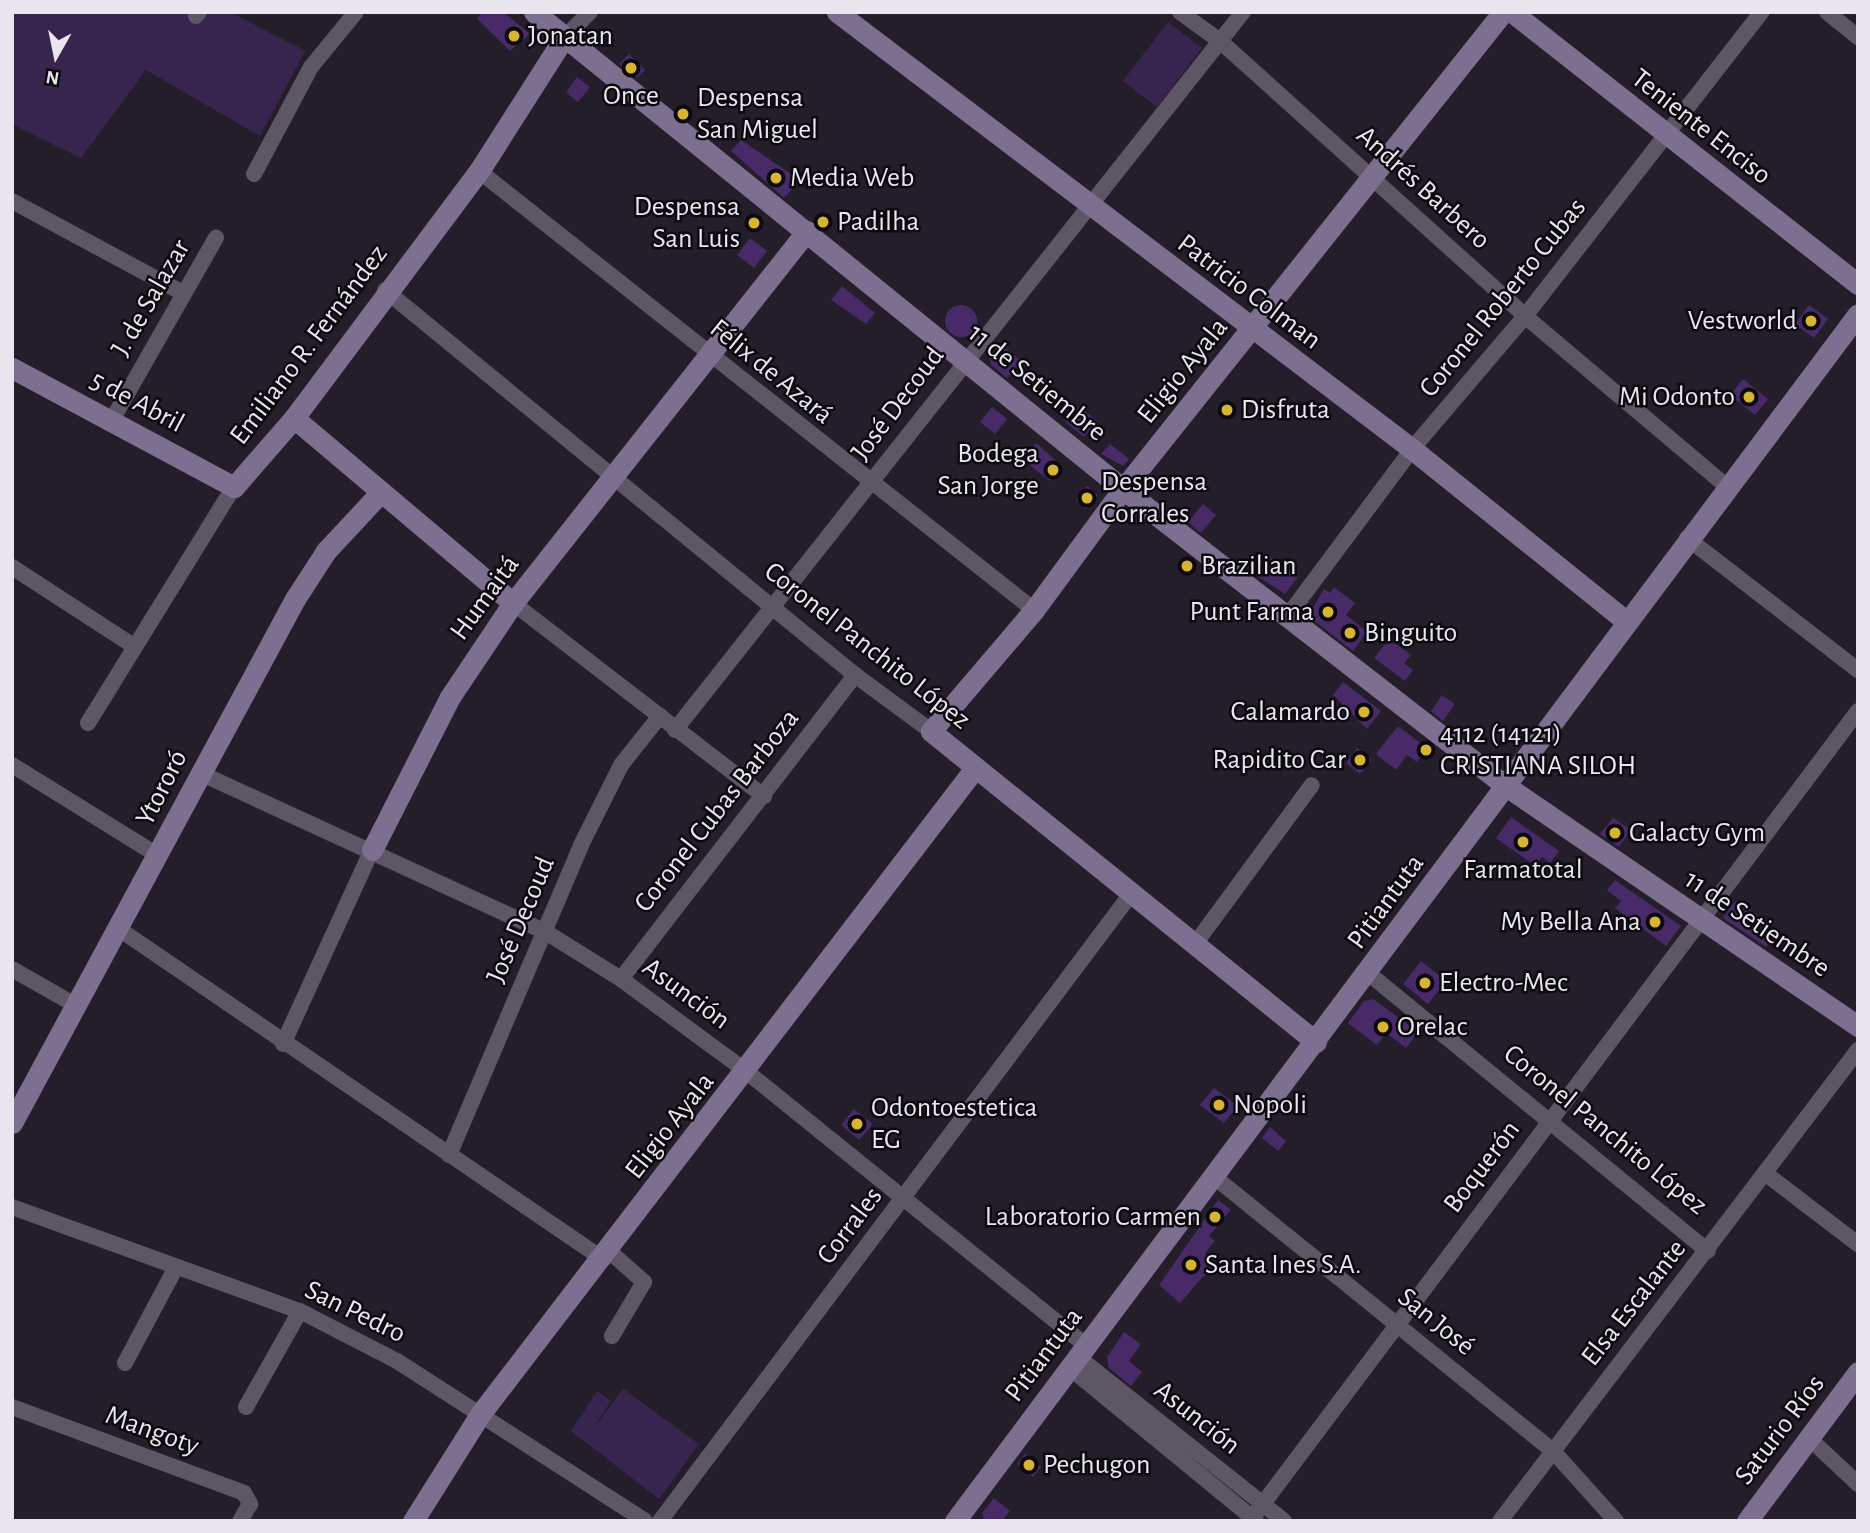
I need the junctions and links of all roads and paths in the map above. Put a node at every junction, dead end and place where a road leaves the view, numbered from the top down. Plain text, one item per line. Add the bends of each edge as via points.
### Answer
1 (356, 12) edge
2 (534, 12) edge
3 (590, 12) edge
4 (837, 12) edge
5 (1180, 12) edge
6 (1243, 12) edge
7 (1503, 12) edge
8 (1512, 12) edge
9 (1762, 12) edge
10 (1827, 12) edge
11 (1858, 37) edge
12 (563, 39) junction
13 (1220, 41) junction
14 (1667, 137) junction
15 (479, 171) junction
16 (254, 174) dead end
17 (1373, 177) junction
18 (12, 201) edge
19 (1091, 205) junction
20 (807, 231) junction
21 (216, 238) dead end
22 (1858, 284) edge
23 (385, 290) junction
24 (183, 293) junction
25 (1858, 314) edge
26 (1525, 316) junction
27 (1252, 331) junction
28 (710, 358) junction
29 (963, 360) junction
30 (12, 368) edge
31 (294, 418) junction
32 (112, 420) junction
33 (1412, 449) junction
34 (612, 479) junction
35 (870, 485) junction
36 (1726, 486) junction
37 (234, 487) junction
38 (1123, 489) junction
39 (381, 492) junction
40 (1687, 538) junction
41 (12, 567) edge
42 (513, 603) junction
43 (773, 608) junction
44 (1034, 610) junction
45 (1287, 617) junction
46 (1625, 620) junction
47 (132, 645) junction
48 (1858, 670) edge
49 (855, 675) junction
50 (1858, 711) edge
51 (660, 716) junction
52 (88, 723) dead end
53 (676, 730) junction
54 (931, 731) junction
55 (12, 765) edge
56 (975, 768) junction
57 (200, 773) junction
58 (1312, 785) dead end
59 (1506, 786) junction
60 (764, 796) junction
61 (372, 850) junction
62 (159, 856) junction
63 (1131, 894) junction
64 (1701, 920) junction
65 (119, 929) junction
66 (544, 931) junction
67 (1195, 944) junction
68 (12, 970) edge
69 (1368, 974) junction
70 (621, 979) junction
71 (75, 1005) junction
72 (1858, 1026) edge
73 (1316, 1042) junction
74 (283, 1044) junction
75 (1858, 1050) edge
76 (747, 1072) junction
77 (1549, 1122) junction
78 (12, 1123) edge
79 (449, 1155) junction
80 (1766, 1174) junction
81 (1212, 1175) junction
82 (901, 1201) junction
83 (12, 1207) edge
84 (1858, 1244) edge
85 (1708, 1251) junction
86 (606, 1255) junction
87 (175, 1269) junction
88 (300, 1311) junction
89 (1397, 1325) junction
90 (612, 1336) dead end
91 (1078, 1357) junction
92 (125, 1363) dead end
93 (1858, 1373) edge
94 (12, 1407) edge
95 (246, 1407) dead end
96 (481, 1413) junction
97 (1809, 1438) junction
98 (1552, 1450) junction
99 (1858, 1484) edge
100 (1263, 1504) junction
101 (956, 1520) edge
102 (1253, 1520) edge
103 (240, 1521) edge
104 (413, 1521) edge
105 (645, 1521) edge
106 (660, 1521) edge
107 (1284, 1521) edge
108 (1500, 1521) edge
109 (1616, 1521) edge
110 (1747, 1521) edge

1 - 16 street via 318,56
2 - 12 street, 11 de Setiembre
3 - 12 street, Emiliano R. Fernández
4 - 19 street, Patricio Colman
5 - 13 street, Andrés Barbero
6 - 13 street, José Decoud
7 - 17 street, Eligio Ayala
8 - 14 street, Teniente Enciso
9 - 14 street, Coronel Roberto Cubas
10 - 11 street
12 - 15 street, Emiliano R. Fernández
12 - 20 street, 11 de Setiembre
13 - 17 street, Andrés Barbero
13 - 19 street, José Decoud
14 - 22 street, Teniente Enciso
14 - 26 street, Coronel Roberto Cubas
15 - 23 street, Emiliano R. Fernández
15 - 28 street, Félix de Azará
17 - 26 street, Andrés Barbero
17 - 27 street, Eligio Ayala
18 - 24 street
19 - 27 street, Patricio Colman
19 - 29 street, José Decoud
20 - 28 street, Humaitá
20 - 29 street, 11 de Setiembre
21 - 24 street, J. de Salazar
23 - 31 street, Emiliano R. Fernández
23 - 34 street, Coronel Panchito López
24 - 32 street, J. de Salazar
25 - 36 street, Pitiantuta
26 - 33 street, Coronel Roberto Cubas
26 - 36 street, Andrés Barbero
27 - 33 street, Patricio Colman
27 - 38 street, Eligio Ayala
28 - 34 street, Humaitá
28 - 35 street, Félix de Azará
29 - 35 street, José Decoud
29 - 38 street, 11 de Setiembre
30 - 32 street, 5 de Abril
31 - 37 street, Emiliano R. Fernández
31 - 39 street
32 - 37 street, 5 de Abril
33 - 45 street, Coronel Roberto Cubas
33 - 46 street, Patricio Colman
34 - 42 street, Humaitá
34 - 43 street, Coronel Panchito López
35 - 43 street, José Decoud
35 - 44 street, Félix de Azará
36 - 40 street, Pitiantuta
37 - 47 street, Emiliano R. Fernández
38 - 44 street, Eligio Ayala
38 - 45 street, 11 de Setiembre
39 - 42 street
39 - 57 street, Ytororó via 326,551 301,589
40 - 46 street, Pitiantuta
40 - 48 street
41 - 47 street
42 - 51 street
42 - 61 street, Humaitá via 450,697
43 - 49 street, Coronel Panchito López
43 - 53 street, José Decoud
44 - 54 street, Eligio Ayala
45 - 59 street, 11 de Setiembre
46 - 59 street, Pitiantuta
47 - 52 street, Emiliano R. Fernández
49 - 54 street, Coronel Panchito López
49 - 60 street, Coronel Cubas Barboza
50 - 64 street, Boquerón
51 - 53 street
51 - 66 street, José Decoud via 621,765
53 - 60 street
54 - 56 street, Coronel Panchito López
55 - 62 street
56 - 63 street, Coronel Panchito López
56 - 76 street, Eligio Ayala
57 - 61 street, Asunción
57 - 62 street, Ytororó
58 - 67 street
59 - 64 street, 11 de Setiembre
59 - 69 street, Pitiantuta
60 - 70 street, Coronel Cubas Barboza
61 - 66 street, Asunción
61 - 74 street, Humaitá
62 - 65 street, Ytororó
63 - 67 street, Coronel Panchito López
63 - 82 street, Corrales
64 - 72 street, 11 de Setiembre
64 - 77 street, Boquerón
65 - 71 street, Ytororó
65 - 74 street
66 - 70 street, Asunción
66 - 79 street, José Decoud
67 - 73 street, Coronel Panchito López
68 - 71 street
69 - 73 street, Pitiantuta
69 - 77 street, Coronel Panchito López
70 - 76 street, Asunción
71 - 78 street, Ytororó
73 - 81 street, Pitiantuta
74 - 79 street
75 - 80 street, Elsa Escalante
76 - 82 street, Asunción
76 - 86 street, Eligio Ayala
77 - 85 street, Coronel Panchito López
77 - 89 street, Boquerón
79 - 86 street
80 - 84 street
80 - 85 street, Elsa Escalante
81 - 89 street, San José
81 - 91 street, Pitiantuta
82 - 91 street, Asunción
82 - 106 street, Corrales
83 - 87 street, San Pedro
85 - 98 street, Elsa Escalante
86 - 90 street via 643,1282
86 - 96 street, Eligio Ayala
87 - 88 street, San Pedro
87 - 92 street
88 - 95 street
88 - 96 street, San Pedro
89 - 98 street, San José
89 - 100 street, Boquerón
91 - 100 street, Asunción
91 - 101 street, Pitiantuta
91 - 102 street, Asunción
93 - 97 street, Saturio Ríos
94 - 103 street, Mangoty via 244,1493 250,1504
96 - 104 street, Eligio Ayala
96 - 105 street, San Pedro
97 - 99 street
97 - 110 street, Saturio Ríos
98 - 108 street, Elsa Escalante
98 - 109 street, San José
100 - 102 street, Boquerón
100 - 107 street, Asunción

